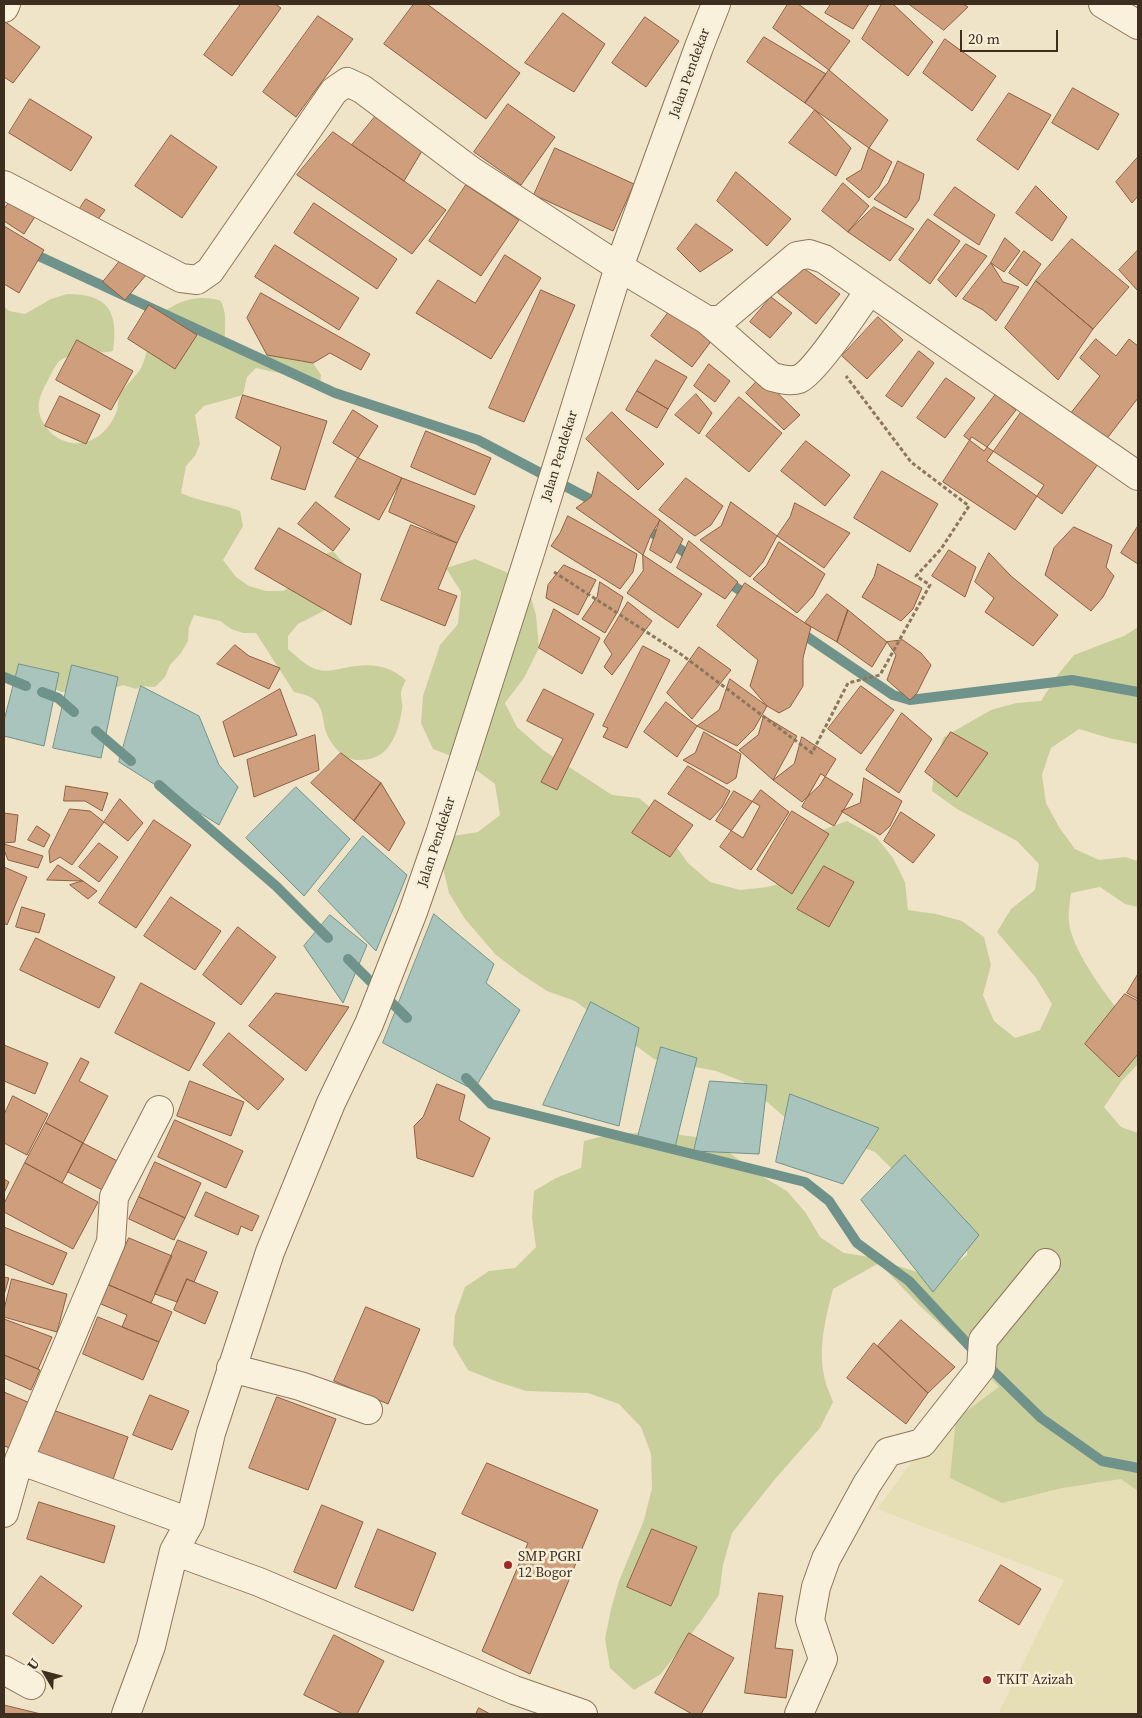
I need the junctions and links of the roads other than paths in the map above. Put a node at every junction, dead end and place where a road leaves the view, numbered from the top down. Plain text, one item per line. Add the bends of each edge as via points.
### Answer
1 (6, 4) edge
2 (716, 4) edge
3 (1103, 4) edge
4 (4, 8) edge
5 (1138, 25) edge
6 (4, 185) edge
7 (619, 267) junction
8 (870, 291) junction
9 (707, 320) junction
10 (1138, 476) edge
11 (159, 1110) dead end
12 (1046, 1263) dead end
13 (231, 1368) junction
14 (368, 1410) dead end
15 (20, 1460) junction
16 (4, 1513) edge
17 (190, 1522) junction
18 (174, 1551) junction
19 (4, 1670) edge
20 (31, 1685) dead end
21 (544, 1708) edge
22 (126, 1714) edge
23 (583, 1714) edge
24 (799, 1714) edge

1 - 4 street
2 - 7 street, Jalan Pendekar
3 - 5 street
6 - 7 street via 181,278 197,280 210,271 334,91 347,82 362,89 470,170
7 - 9 street
7 - 13 street, Jalan Pendekar via 413,912 369,1024 294,1191
8 - 9 street via 824,259 809,254 797,256 721,320
8 - 9 street via 813,367 800,378 785,381 772,377
8 - 10 street
11 - 15 street via 114,1197 110,1242
12 - 24 street via 983,1340 981,1368 922,1443 888,1452 826,1559 816,1587 810,1620 823,1659
13 - 14 street via 300,1386
13 - 17 street, Jalan Pendekar via 211,1433
15 - 16 street
15 - 17 street
17 - 18 street, Jalan Pendekar
18 - 21 street via 259,1582 514,1690
18 - 22 street, Jalan Pendekar via 151,1646
19 - 20 street
21 - 23 street

